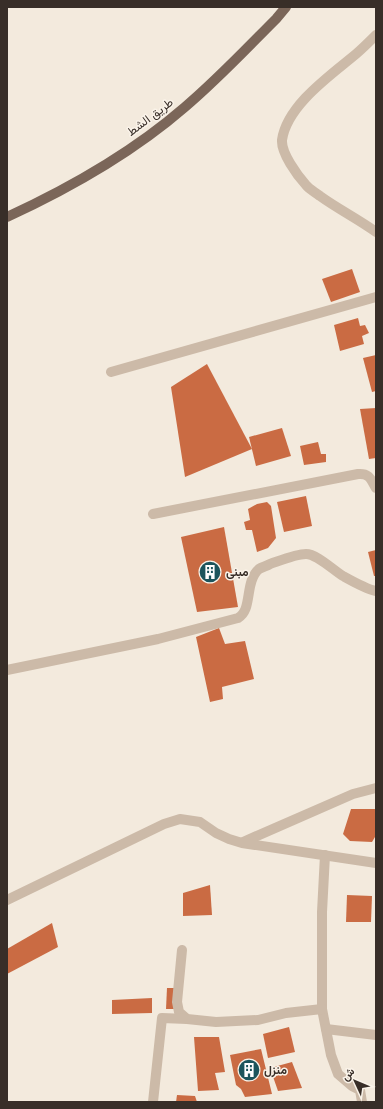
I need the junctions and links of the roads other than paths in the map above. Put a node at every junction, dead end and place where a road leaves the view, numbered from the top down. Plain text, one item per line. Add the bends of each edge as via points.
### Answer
1 (286, 7) edge
2 (376, 36) edge
3 (7, 217) edge
4 (376, 232) edge
5 (376, 297) edge
6 (111, 372) dead end
7 (376, 488) edge
8 (153, 514) dead end
9 (376, 591) edge
10 (7, 670) edge
11 (376, 788) edge
12 (242, 842) junction
13 (325, 855) junction
14 (376, 863) edge
15 (7, 900) edge
16 (182, 950) dead end
17 (322, 1010) junction
18 (187, 1019) junction
19 (326, 1029) junction
20 (376, 1035) edge
21 (153, 1102) edge
22 (362, 1102) edge

1 - 3 main road, طريق الشط via 211,84 160,127 126,152 78,181
2 - 4 street via 320,83 300,105 286,126 282,141 291,165 306,186
5 - 6 street
7 - 8 street via 370,477 358,474
9 - 10 street via 342,576 307,554 260,569 253,576 245,611 238,618 158,639
11 - 12 street via 353,794
12 - 13 street
12 - 15 street via 216,833 200,822 180,819 164,824
13 - 14 street
13 - 17 street
16 - 18 street via 177,1002 179,1012
17 - 18 street via 286,1013 258,1020 216,1022
17 - 19 street
18 - 21 street via 162,1018
19 - 20 street
19 - 22 street via 338,1074 360,1090

